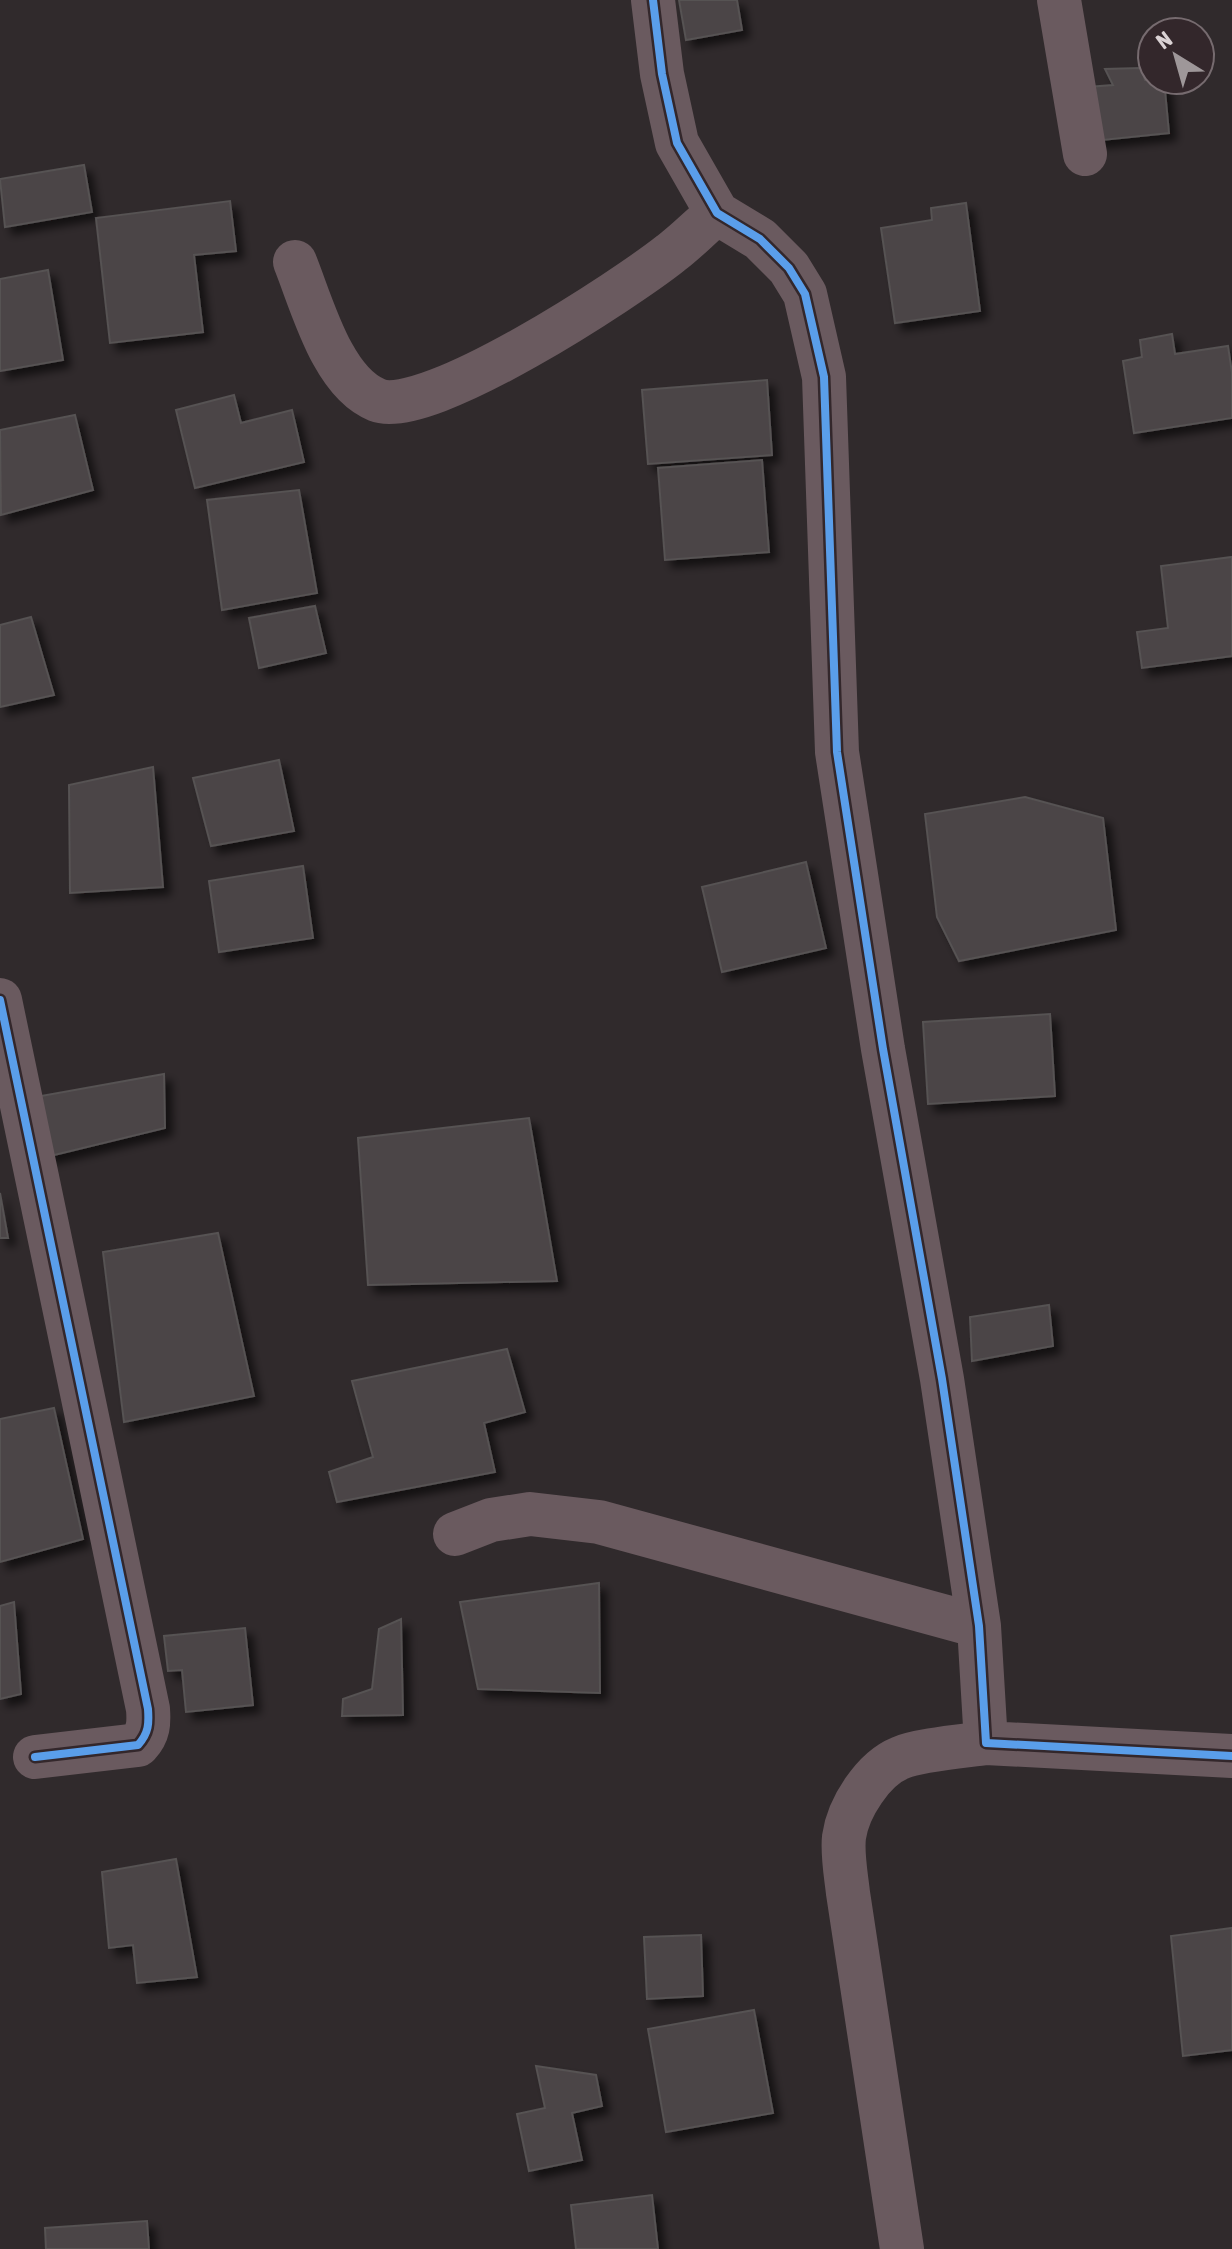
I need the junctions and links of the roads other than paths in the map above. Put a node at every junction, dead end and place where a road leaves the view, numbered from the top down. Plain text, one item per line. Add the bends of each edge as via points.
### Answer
1 (653, 0) edge
2 (1059, 0) edge
3 (1085, 154) dead end
4 (717, 213) junction
5 (295, 262) dead end
6 (0, 1000) edge
7 (455, 1534) dead end
8 (979, 1626) junction
9 (986, 1743) junction
10 (1232, 1756) edge
11 (35, 1757) dead end
12 (902, 2249) edge

1 - 4 street via 677,143
2 - 3 street
4 - 5 street via 670,254 589,310 509,356 407,401 378,400 343,371
4 - 8 street via 760,239 789,268 805,294 824,377 837,752
6 - 11 street via 149,1726 138,1745
7 - 8 street via 491,1520 530,1514 599,1522
8 - 9 street
9 - 10 street
9 - 12 street via 902,1757 887,1766 858,1802 844,1838

